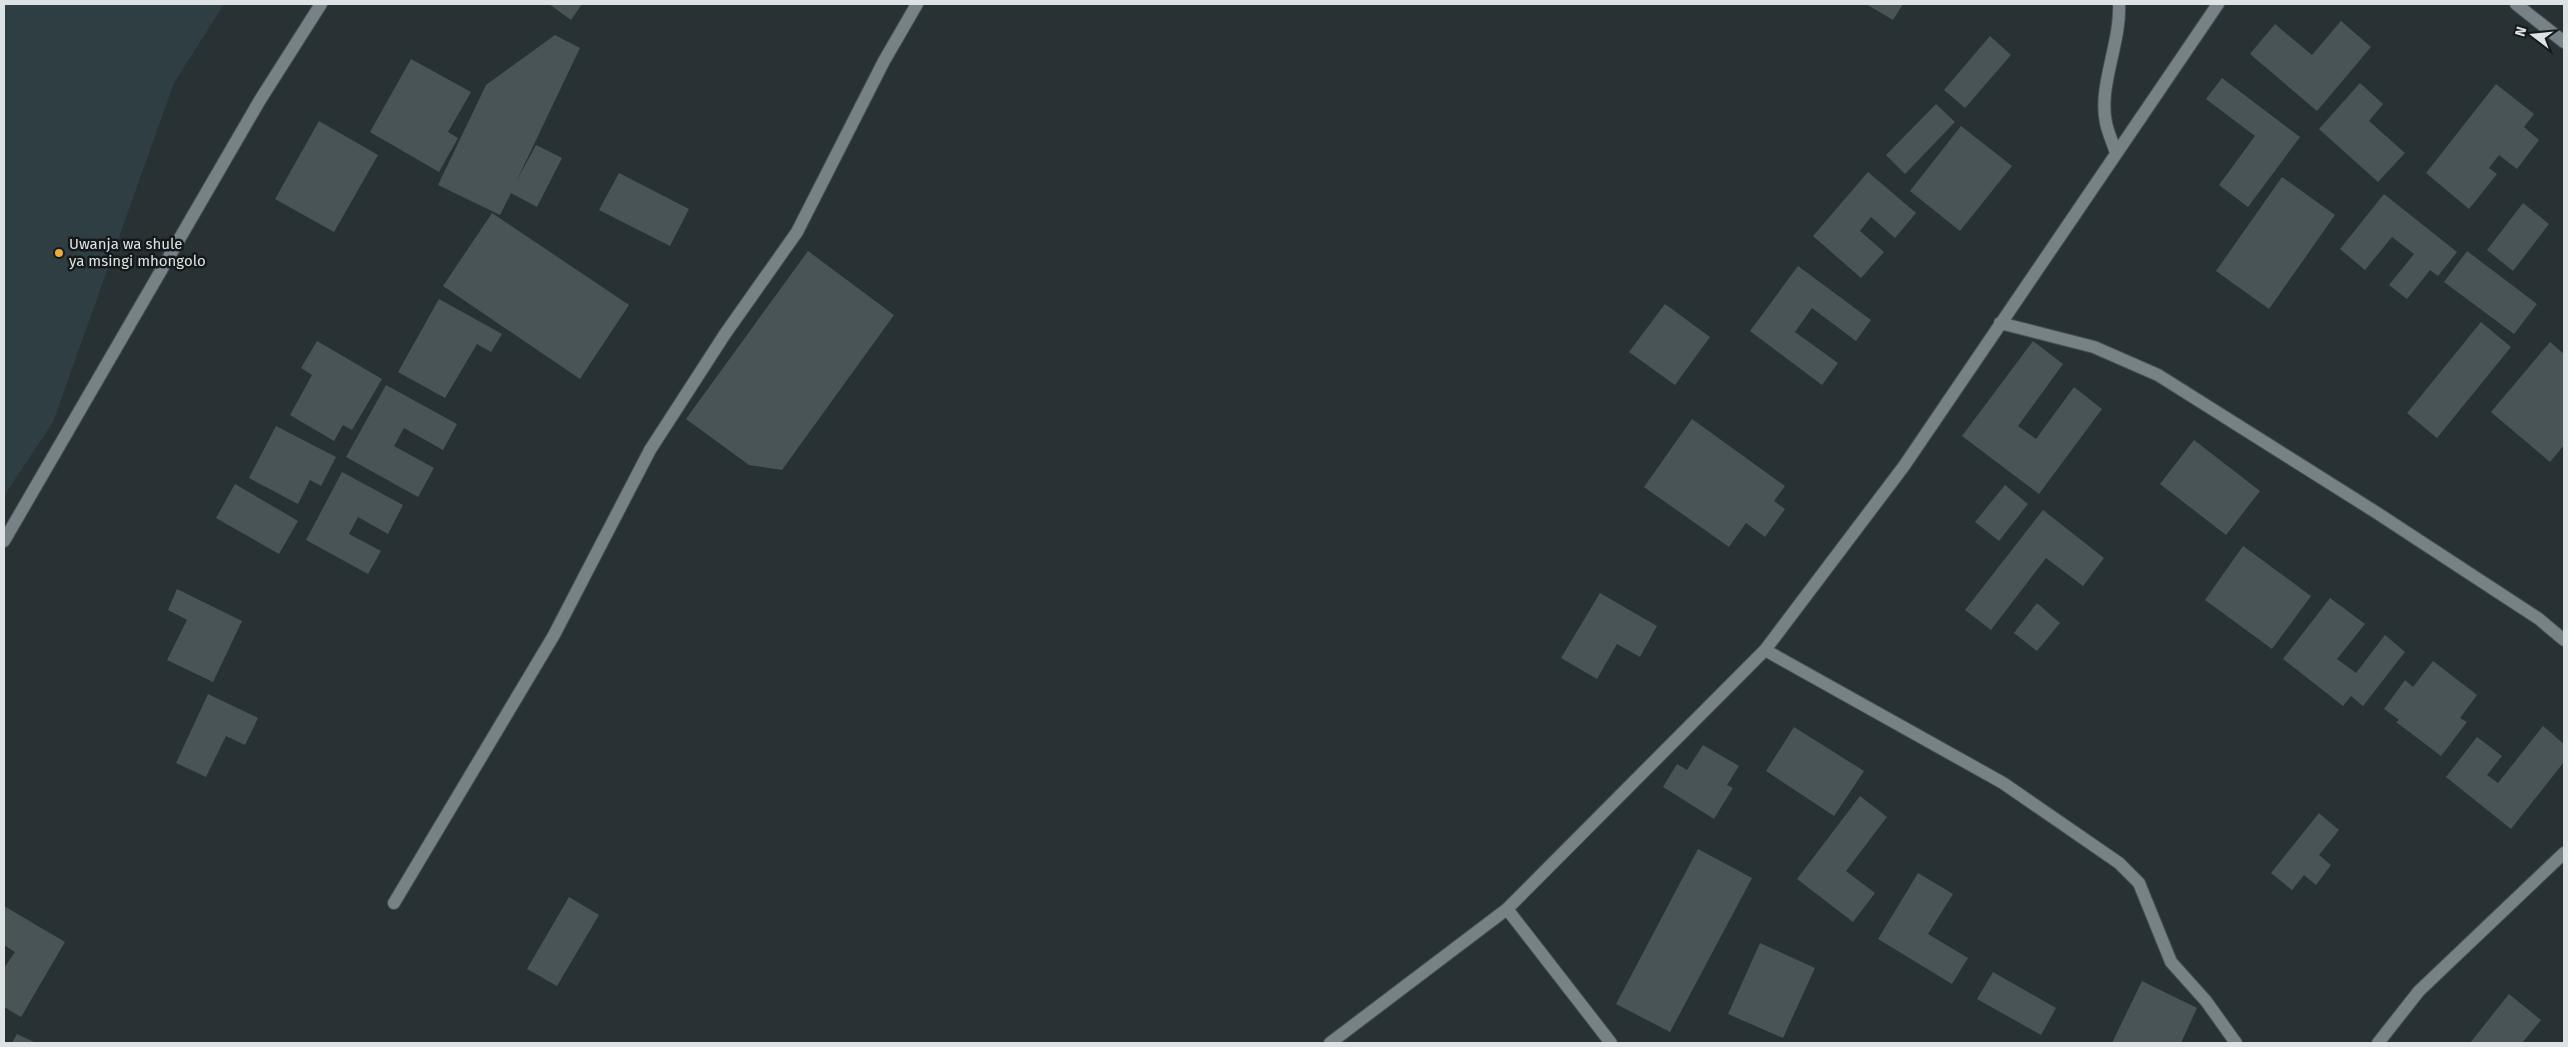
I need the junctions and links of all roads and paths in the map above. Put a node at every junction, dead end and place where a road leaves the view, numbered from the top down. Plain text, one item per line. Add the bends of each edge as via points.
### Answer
1 (321, 4) edge
2 (917, 4) edge
3 (2119, 4) edge
4 (2218, 4) edge
5 (2516, 4) edge
6 (2564, 42) edge
7 (2116, 153) junction
8 (2000, 322) junction
9 (4, 541) edge
10 (2564, 640) edge
11 (1765, 650) junction
12 (2564, 853) edge
13 (394, 903) dead end
14 (1507, 909) junction
15 (1330, 1043) edge
16 (1611, 1043) edge
17 (2236, 1043) edge
18 (2378, 1043) edge

1 - 9 street via 260,100
2 - 13 street via 884,60 797,232 725,334 650,450 554,635
3 - 7 street via 2105,97 2106,123
4 - 7 street
5 - 6 street
7 - 8 street
8 - 10 street via 2094,346 2158,375 2540,619
8 - 11 street via 1904,466
11 - 14 street
11 - 17 street via 2002,783 2119,863 2139,883 2171,962 2206,1001
12 - 18 street via 2419,991
14 - 15 street
14 - 16 street

